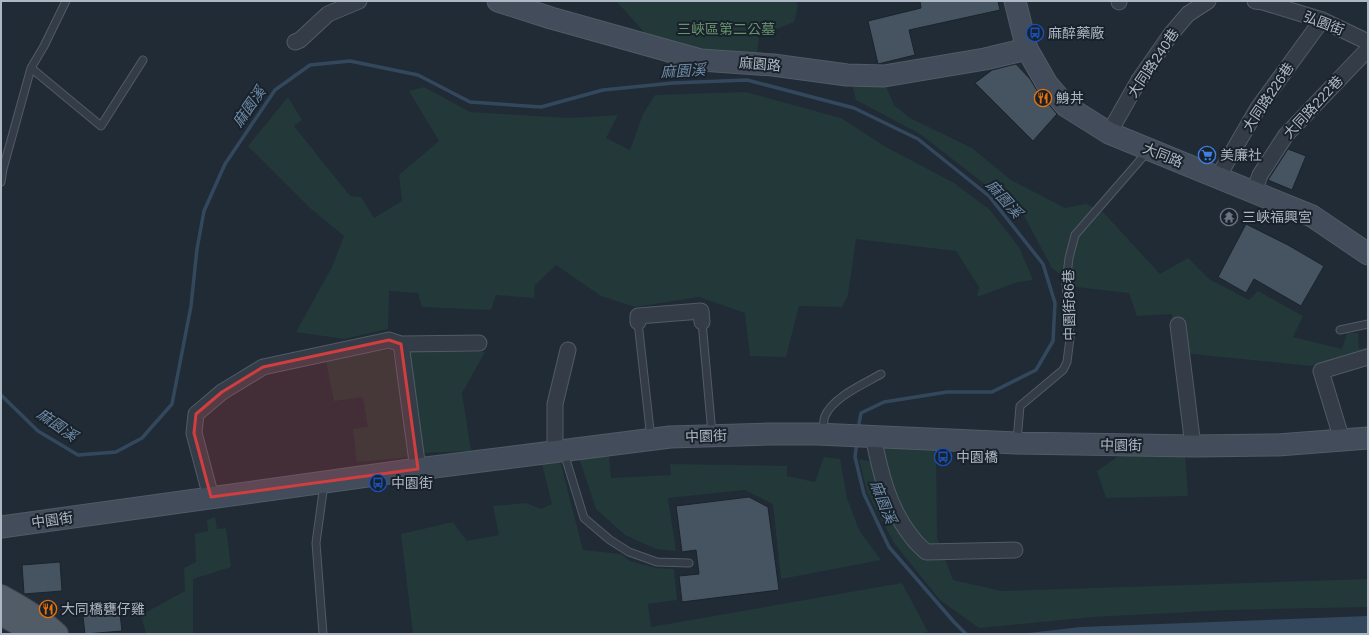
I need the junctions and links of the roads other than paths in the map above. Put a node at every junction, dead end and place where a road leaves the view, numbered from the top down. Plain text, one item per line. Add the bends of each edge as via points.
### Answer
1 (66, 1) edge
2 (359, 1) edge
3 (498, 1) edge
4 (1017, 1) edge
5 (1208, 1) edge
6 (1255, 1) edge
7 (1322, 20) junction
8 (295, 42) dead end
9 (1368, 42) edge
10 (1027, 49) junction
11 (1368, 49) edge
12 (143, 60) dead end
13 (31, 68) junction
14 (1109, 133) junction
15 (1149, 149) junction
16 (1218, 177) junction
17 (1, 182) edge
18 (1254, 192) junction
19 (1368, 254) edge
20 (638, 322) joint
21 (702, 322) joint
22 (1368, 324) edge
23 (1178, 325) dead end
24 (1340, 330) dead end
25 (479, 343) dead end
26 (401, 344) junction
27 (568, 350) dead end
28 (1368, 357) edge
29 (881, 374) dead end
30 (820, 434) junction
31 (712, 436) junction
32 (873, 436) junction
33 (1368, 438) edge
34 (651, 440) junction
35 (1342, 440) junction
36 (1017, 443) junction
37 (1193, 446) junction
38 (559, 451) junction
39 (418, 468) junction
40 (325, 482) junction
41 (211, 497) junction
42 (1, 527) edge
43 (1015, 550) dead end
44 (689, 563) dead end
45 (1, 596) edge
46 (1, 614) edge
47 (33, 634) edge
48 (57, 634) edge
49 (323, 634) edge

1 - 13 lane
2 - 8 street via 328,14
3 - 10 street, 麻園路 via 700,60 846,74 884,76 985,60
4 - 10 street, 大同路
5 - 14 street, 大同路240巷 via 1188,14 1171,34 1139,80
6 - 7 street, 弘園街
7 - 9 street, 弘園街
7 - 16 street, 大同路226巷 via 1258,108
10 - 14 street, 大同路 via 1047,84 1066,106
11 - 18 street, 大同路222巷 via 1286,135 1260,175
12 - 13 lane via 101,126
13 - 17 lane
14 - 15 street, 大同路
15 - 16 street, 大同路
15 - 36 lane, 中園街86巷 via 1126,181 1075,235 1066,283 1070,338 1067,362 1063,370 1020,406
16 - 18 street, 大同路
18 - 19 street, 大同路 via 1312,216
20 - 21 street via 638,316 701,311
20 - 34 lane
21 - 31 lane
22 - 24 lane
23 - 37 street
25 - 26 street
26 - 39 street
26 - 41 street via 389,340 263,367 222,392 196,414 194,433
27 - 38 street via 554,404
28 - 35 street via 1321,371
29 - 30 lane via 831,406 824,417
30 - 31 street, 中園街
30 - 32 street
31 - 34 street, 中園街
32 - 36 street, 中園街
32 - 43 street via 881,474 894,509 911,536 926,552
33 - 35 street, 中園街
34 - 38 street, 中園街
35 - 37 street, 中園街 via 1278,445
36 - 37 street, 中園街
38 - 39 street, 中園街
38 - 44 lane via 584,518 629,552 656,562
39 - 40 street, 中園街
40 - 41 street, 中園街
40 - 49 lane via 316,543
41 - 42 street, 中園街
45 - 48 main road via 43,622
46 - 47 main road

